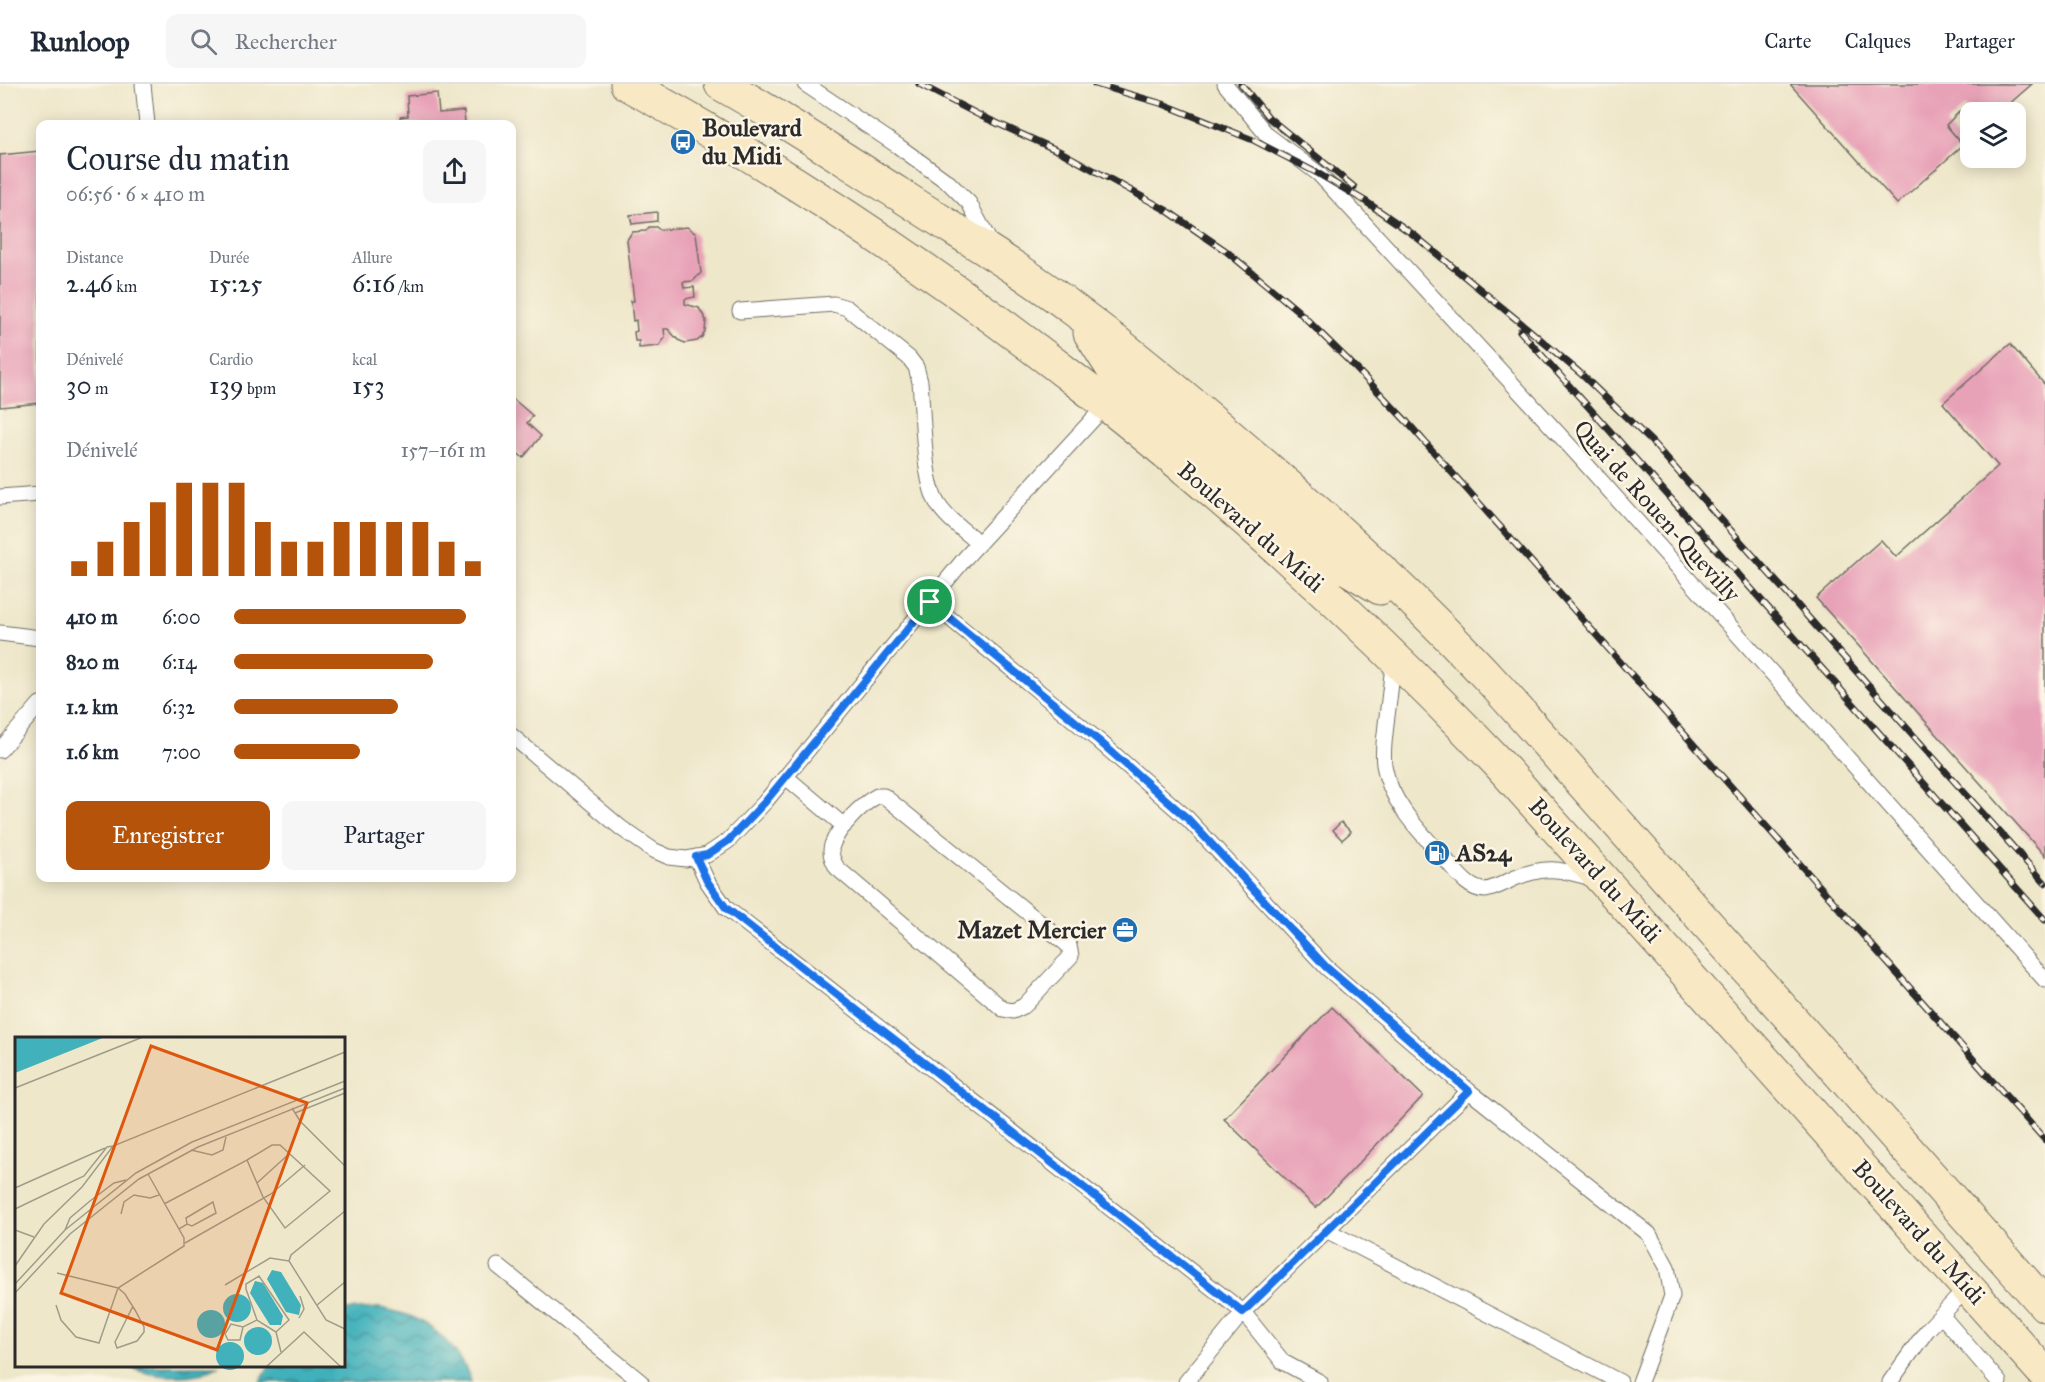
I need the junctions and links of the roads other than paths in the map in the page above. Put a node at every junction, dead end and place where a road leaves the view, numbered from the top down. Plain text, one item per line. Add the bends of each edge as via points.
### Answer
1 (143, 84) edge
2 (627, 84) edge
3 (721, 84) edge
4 (806, 84) edge
5 (1225, 84) edge
6 (147, 120) edge
7 (998, 257) junction
8 (740, 311) dead end
9 (1076, 311) junction
10 (1114, 395) junction
11 (36, 494) edge
12 (0, 497) edge
13 (979, 543) junction
14 (930, 602) junction
15 (1426, 613) junction
16 (0, 633) edge
17 (36, 638) edge
18 (1394, 656) junction
19 (36, 709) edge
20 (516, 739) edge
21 (0, 750) edge
22 (786, 777) junction
23 (844, 826) junction
24 (696, 857) junction
25 (1606, 882) junction
26 (2045, 980) edge
27 (1469, 1091) junction
28 (1326, 1230) junction
29 (498, 1266) dead end
30 (1968, 1287) junction
31 (2045, 1305) edge
32 (1243, 1312) junction
33 (1942, 1316) junction
34 (2045, 1374) edge
35 (641, 1382) edge
36 (1186, 1382) edge
37 (1320, 1382) edge
38 (1620, 1382) edge
39 (1640, 1382) edge
40 (1890, 1382) edge
41 (1999, 1382) edge

1 - 6 lane
2 - 10 main road, Boulevard du Midi via 829,204 1041,354
3 - 7 main road, Boulevard du Midi
4 - 7 lane via 949,183 969,203
5 - 26 lane, Quai de Rouen-Quevilly via 1267,135 1319,174 1561,436
7 - 9 main road, Boulevard du Midi
8 - 13 lane via 834,304 847,308 909,358 920,382 930,485 937,503 951,520
9 - 10 main road, Boulevard du Midi
9 - 15 main road, Boulevard du Midi via 1301,496
10 - 13 lane
10 - 15 main road, Boulevard du Midi via 1189,434 1342,565
10 - 18 main road, Boulevard du Midi via 1169,456
11 - 12 lane
13 - 14 lane
14 - 22 lane
14 - 27 lane via 1188,819 1326,967
15 - 31 main road, Boulevard du Midi via 1515,707
16 - 17 lane
18 - 25 main road, Boulevard du Midi
18 - 25 lane via 1384,744 1388,780 1412,823 1464,880 1485,890 1533,870 1549,868
19 - 21 lane
20 - 24 lane via 653,850 669,857
22 - 23 lane
22 - 24 lane via 728,841 707,855
23 - 23 lane via 866,802 884,796 1069,946 1071,956 1024,1006 1013,1011 1003,1009 837,868 831,857 832,845
24 - 32 lane via 726,908
25 - 30 main road, Boulevard du Midi
27 - 28 lane
27 - 39 lane via 1649,1234 1667,1267 1672,1296
28 - 32 lane
28 - 38 lane
29 - 35 lane
30 - 33 lane
30 - 34 main road, Boulevard du Midi
32 - 36 lane
32 - 37 lane via 1283,1362
33 - 40 lane via 1913,1347
33 - 41 lane

